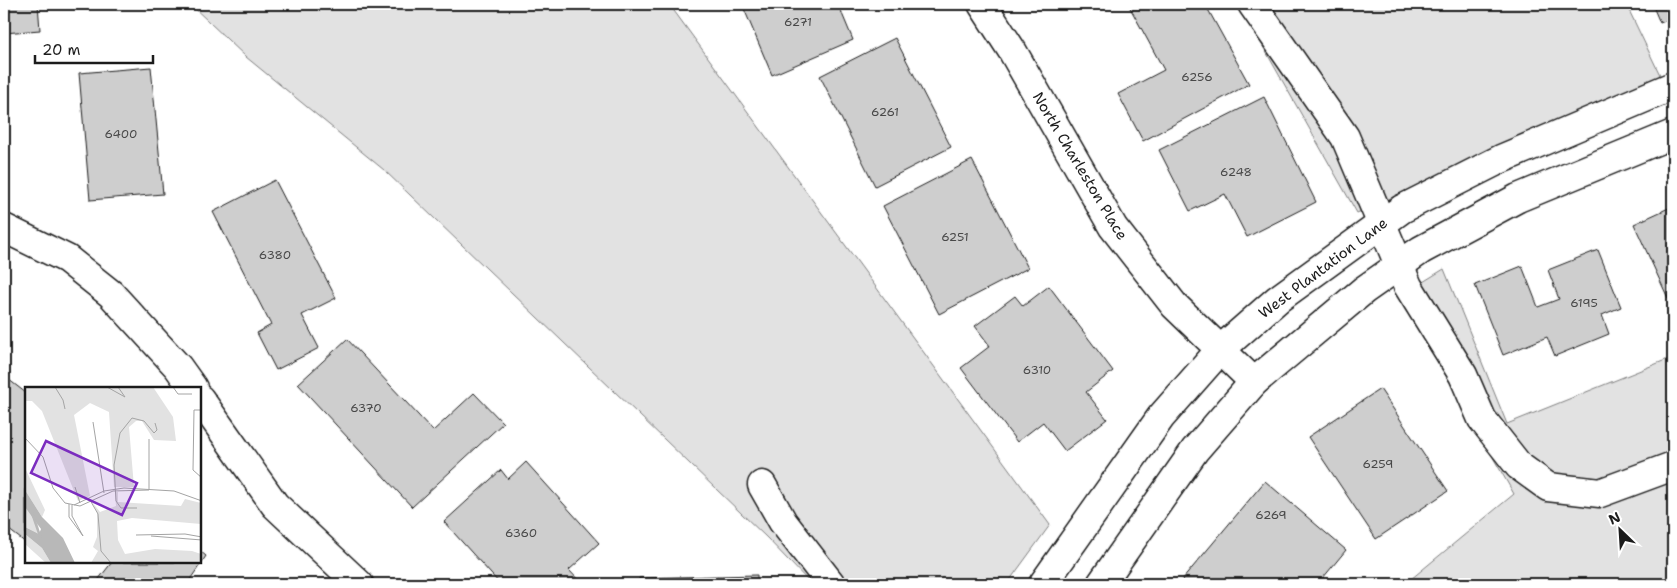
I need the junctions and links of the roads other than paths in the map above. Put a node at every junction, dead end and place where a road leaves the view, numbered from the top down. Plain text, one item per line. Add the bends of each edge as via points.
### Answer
1 (982, 4) edge
2 (1252, 4) edge
3 (1673, 86) edge
4 (1673, 134) edge
5 (1381, 224) junction
6 (4, 228) edge
7 (1399, 265) junction
8 (1220, 350) junction
9 (1254, 382) junction
10 (192, 387) edge
11 (201, 400) edge
12 (1673, 466) edge
13 (762, 484) dead end
14 (1054, 581) edge
15 (359, 584) edge
16 (831, 584) edge
17 (1101, 584) edge

1 - 8 street, North Charleston Place via 1113,226 1174,305
2 - 5 street via 1345,137
3 - 5 street, West Plantation Lane via 1501,159 1402,209
4 - 7 street via 1518,198
5 - 7 street
5 - 8 street, West Plantation Lane via 1278,299
6 - 10 street via 67,259 111,294
7 - 9 street via 1364,290
7 - 12 street via 1408,286 1463,375 1482,419 1518,466 1548,487 1600,493
8 - 9 street, North Charleston Place
8 - 14 street, West Plantation Lane via 1161,417
9 - 17 street via 1195,450
11 - 15 street via 275,505
13 - 16 street via 783,522

